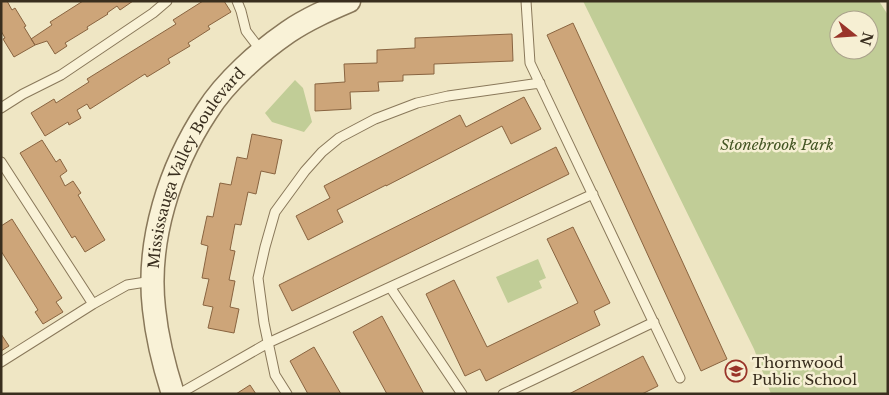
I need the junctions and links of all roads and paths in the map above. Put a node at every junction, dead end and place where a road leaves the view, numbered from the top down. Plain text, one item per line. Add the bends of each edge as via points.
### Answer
1 (167, 1) edge
2 (236, 1) edge
3 (349, 1) edge
4 (526, 1) edge
5 (262, 52) junction
6 (540, 83) junction
7 (1, 108) edge
8 (1, 162) edge
9 (593, 194) junction
10 (153, 281) junction
11 (390, 288) junction
12 (93, 304) junction
13 (654, 322) junction
14 (268, 343) junction
15 (1, 362) edge
16 (680, 378) dead end
17 (173, 394) edge
18 (179, 394) edge
19 (287, 394) edge
20 (462, 394) edge
21 (503, 394) edge

1 - 7 lane via 61,75
2 - 5 lane via 246,31
3 - 5 street, Mississauga Valley Boulevard via 289,31
4 - 6 lane via 530,63
5 - 10 street, Mississauga Valley Boulevard via 207,110 182,155 160,218
6 - 9 lane
6 - 14 lane via 417,103 375,119 339,138 322,152 275,212 264,246 258,278
8 - 12 lane
9 - 11 lane
9 - 13 lane
10 - 12 lane via 127,285
10 - 17 street, Mississauga Valley Boulevard via 153,308 161,355
11 - 14 lane
11 - 20 lane
12 - 15 lane
13 - 16 lane
13 - 21 lane
14 - 18 lane
14 - 19 lane via 275,375

